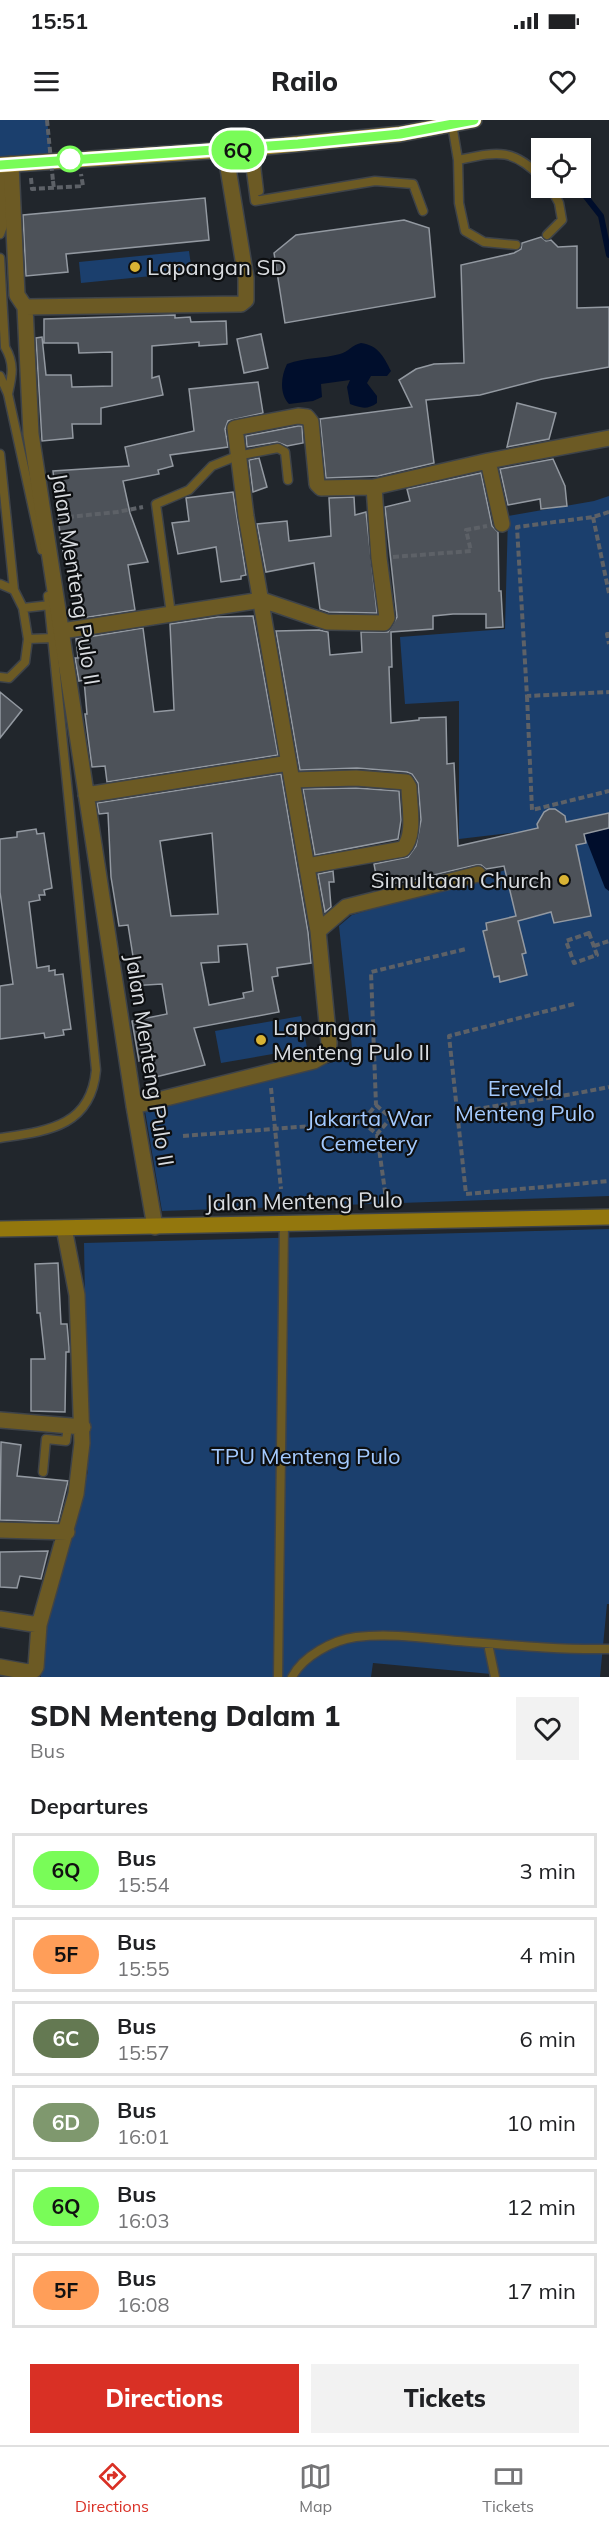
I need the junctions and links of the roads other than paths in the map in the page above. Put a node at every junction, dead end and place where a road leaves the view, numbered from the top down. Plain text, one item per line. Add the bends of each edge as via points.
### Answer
1 (474, 120) edge
2 (454, 124) junction
3 (251, 149) junction
4 (225, 150) junction
5 (461, 160) junction
6 (4, 165) edge
7 (531, 166) edge
8 (556, 198) edge
9 (423, 211) dead end
10 (0, 234) edge
11 (547, 235) dead end
12 (516, 245) dead end
13 (0, 258) edge
14 (25, 307) junction
15 (5, 347) junction
16 (0, 356) edge
17 (0, 376) edge
18 (8, 394) junction
19 (609, 438) edge
20 (0, 454) edge
21 (237, 456) junction
22 (488, 461) junction
23 (288, 480) dead end
24 (374, 487) junction
25 (502, 524) dead end
26 (0, 584) edge
27 (14, 590) junction
28 (262, 600) junction
29 (50, 605) junction
30 (23, 608) junction
31 (171, 614) junction
32 (58, 634) junction
33 (28, 639) junction
34 (0, 677) edge
35 (289, 763) junction
36 (292, 780) junction
37 (86, 795) junction
38 (307, 866) junction
39 (478, 874) dead end
40 (318, 931) junction
41 (134, 1106) junction
42 (0, 1138) edge
43 (609, 1217) edge
44 (284, 1225) junction
45 (155, 1227) junction
46 (64, 1228) junction
47 (0, 1229) edge
48 (0, 1420) edge
49 (76, 1426) junction
50 (43, 1472) dead end
51 (0, 1530) edge
52 (67, 1532) junction
53 (0, 1619) edge
54 (39, 1626) junction
55 (488, 1644) junction
56 (609, 1649) edge
57 (0, 1667) edge
58 (278, 1677) edge
59 (292, 1677) edge
60 (495, 1677) edge

1 - 2 main road
2 - 3 main road via 400,134
2 - 5 lane
3 - 4 main road
3 - 9 lane via 258,200 375,181 413,184
4 - 6 main road
4 - 14 street via 246,278 246,300 241,304
5 - 7 lane via 508,153
5 - 12 lane via 459,203 465,231 484,242
6 - 10 lane
6 - 14 street, Jalan Menteng Pulo II via 17,295
8 - 11 lane via 562,220
13 - 15 lane
14 - 32 street, Jalan Menteng Pulo II via 31,434
15 - 16 lane
15 - 18 lane via 13,371
17 - 18 lane
18 - 29 lane via 43,554
19 - 22 street
20 - 27 lane
21 - 23 lane via 283,449
21 - 24 street via 235,428 307,417 311,422 317,484 321,488
21 - 28 street
21 - 31 lane via 212,466 189,490 156,504
22 - 24 street
22 - 25 street
24 - 28 street via 387,618 384,623 327,622
26 - 27 lane
27 - 30 lane
28 - 31 street
28 - 35 street
29 - 30 lane
29 - 32 lane
30 - 33 lane
31 - 32 street
32 - 33 lane
32 - 37 street, Jalan Menteng Pulo II
32 - 42 lane via 96,1070 85,1106 72,1119 46,1131
33 - 34 lane via 25,662 9,678
35 - 36 street
35 - 37 street
36 - 38 street
36 - 38 street via 389,780 406,782 409,787 410,834 403,849
37 - 41 street, Jalan Menteng Pulo II
38 - 40 street
39 - 40 street via 346,907
40 - 41 street via 328,1053 314,1061
41 - 45 street, Jalan Menteng Pulo II
43 - 44 street, Jalan Menteng Pulo
44 - 45 street, Jalan Menteng Pulo
44 - 58 lane
45 - 46 street, Jalan Menteng Pulo
46 - 47 street, Jalan Menteng Pulo
46 - 49 street via 77,1295
48 - 49 street
49 - 50 lane via 66,1441 46,1439
49 - 52 street via 81,1463
51 - 52 street
52 - 54 street
53 - 54 street
54 - 57 street via 34,1670
55 - 56 lane
55 - 59 lane via 415,1637 354,1638 318,1650
55 - 60 lane

